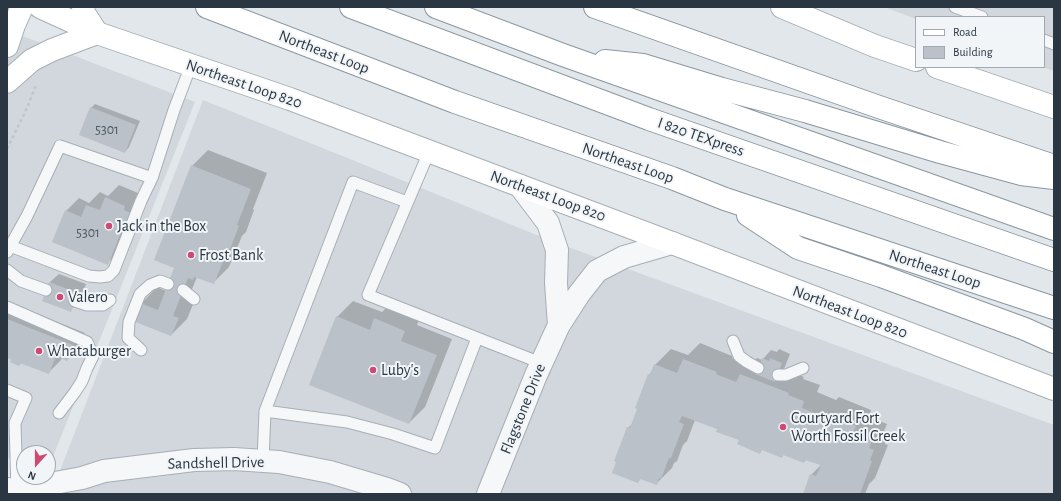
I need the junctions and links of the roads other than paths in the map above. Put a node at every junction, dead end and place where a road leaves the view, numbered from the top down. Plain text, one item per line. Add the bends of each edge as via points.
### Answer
1 (22, 7) edge
2 (40, 7) edge
3 (83, 7) edge
4 (207, 7) edge
5 (351, 7) edge
6 (436, 7) edge
7 (595, 7) edge
8 (782, 7) edge
9 (955, 7) edge
10 (801, 11) edge
11 (979, 16) edge
12 (97, 33) junction
13 (7, 46) edge
14 (563, 55) junction
15 (915, 60) edge
16 (191, 65) junction
17 (940, 68) edge
18 (7, 82) edge
19 (1054, 107) edge
20 (429, 152) junction
21 (1054, 166) edge
22 (152, 178) junction
23 (1054, 178) edge
24 (520, 186) junction
25 (724, 199) junction
26 (407, 202) junction
27 (1054, 229) edge
28 (672, 243) junction
29 (9, 249) edge
30 (1054, 260) edge
31 (7, 270) edge
32 (168, 284) dead end
33 (46, 290) dead end
34 (183, 290) dead end
35 (194, 299) dead end
36 (110, 300) dead end
37 (75, 301) dead end
38 (7, 306) edge
39 (1054, 308) edge
40 (559, 324) junction
41 (477, 338) junction
42 (733, 341) dead end
43 (1054, 342) edge
44 (142, 350) dead end
45 (541, 363) junction
46 (758, 368) dead end
47 (803, 368) dead end
48 (778, 374) dead end
49 (1054, 389) edge
50 (7, 390) edge
51 (265, 411) junction
52 (59, 413) dead end
53 (263, 461) junction
54 (12, 490) edge
55 (400, 494) edge
56 (488, 494) edge

1 - 13 main road
2 - 12 main road, Northeast Loop 820
3 - 12 main road
4 - 25 main road, Northeast Loop via 455,102 672,178
5 - 30 main road, I 820 TEXpress via 648,119
6 - 14 main road, I 820 TEXpress
7 - 21 main road
8 - 10 main road
9 - 11 lane
10 - 15 main road via 875,46
12 - 16 main road, Northeast Loop 820
12 - 18 main road via 32,60
14 - 23 main road via 643,65 940,152 1021,174
14 - 27 main road, I 820 TEXpress
16 - 20 main road, Northeast Loop 820
16 - 22 lane
17 - 19 main road
20 - 24 main road, Northeast Loop 820
20 - 26 lane
22 - 29 lane via 114,270 108,276 89,276
22 - 29 lane via 60,146
24 - 28 main road, Northeast Loop 820
24 - 40 street, Flagstone Drive via 548,223 557,250
25 - 39 main road, Northeast Loop
25 - 43 main road via 798,248 881,276
26 - 41 lane via 368,295
26 - 51 lane via 353,182
28 - 40 street, Flagstone Drive via 624,257 597,270
28 - 49 main road, Northeast Loop 820
31 - 33 lane via 21,281
32 - 44 lane via 160,281 150,285 140,294 129,322 128,338
34 - 35 lane
36 - 37 lane via 103,305 87,305
38 - 52 lane via 87,342 93,356 82,381
40 - 45 street, Flagstone Drive
41 - 45 lane
41 - 51 lane via 435,448 347,422
42 - 46 lane via 739,356
45 - 56 street, Flagstone Drive
47 - 48 lane via 786,375
50 - 54 lane via 26,398 15,423
51 - 53 lane
53 - 54 street, Sandshell Drive via 194,460 104,471 82,478
53 - 55 street, Sandshell Drive via 330,472

